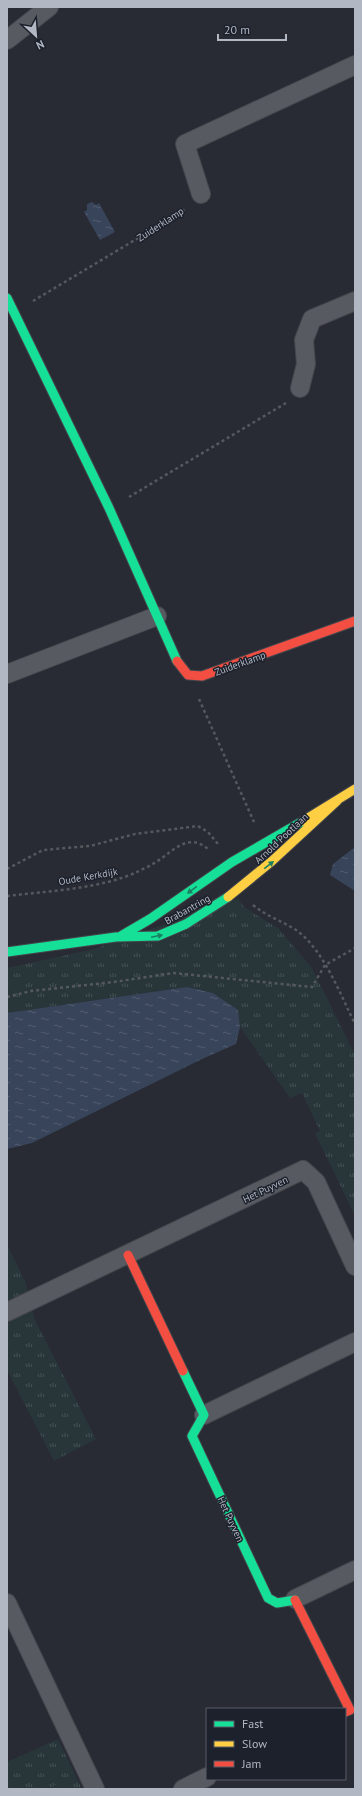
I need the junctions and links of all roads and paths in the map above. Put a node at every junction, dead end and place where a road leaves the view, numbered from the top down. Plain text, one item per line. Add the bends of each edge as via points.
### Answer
1 (49, 7) edge
2 (7, 40) edge
3 (355, 65) edge
4 (201, 194) joint
5 (7, 298) edge
6 (355, 301) edge
7 (14, 313) junction
8 (300, 388) joint
9 (109, 508) junction
10 (157, 616) junction
11 (355, 621) edge
12 (7, 674) edge
13 (188, 675) junction
14 (355, 789) edge
15 (336, 802) junction
16 (256, 829) dead end
17 (228, 865) junction
18 (7, 869) edge
19 (238, 888) junction
20 (7, 896) edge
21 (118, 937) junction
22 (355, 948) edge
23 (7, 952) edge
24 (325, 966) junction
25 (7, 997) edge
26 (355, 1024) edge
27 (128, 1255) junction
28 (355, 1266) edge
29 (7, 1312) edge
30 (355, 1342) edge
31 (204, 1415) junction
32 (355, 1570) edge
33 (295, 1599) junction
34 (7, 1603) edge
35 (12, 1626) edge
36 (350, 1715) edge
37 (206, 1778) edge
38 (95, 1789) edge
39 (183, 1789) edge

1 - 2 street
3 - 4 street via 185,144
4 - 7 path, Zuiderklamp via 180,213
5 - 7 street
6 - 8 street via 312,319 304,340 306,364
7 - 9 street
8 - 9 path via 286,403
9 - 10 street
10 - 12 street
10 - 13 street via 174,656
11 - 13 street, Zuiderklamp via 202,676
13 - 16 path
14 - 15 street, Arnold Pootlaan
15 - 17 street, Arnold Pootlaan via 263,842
19 -> 15 street, Arnold Pootlaan via 275,861
17 - 18 path via 208,832 198,826 135,834 90,846 43,850
17 - 20 path, Oude Kerkdijk via 206,846 191,842 177,847 156,862 118,880
17 -> 21 street, Brabantring via 142,925
21 -> 19 street, Brabantring via 158,936 172,931 215,906
19 - 24 path via 248,901 296,931 315,948
21 - 23 street, Brabantring
22 - 24 path
24 - 25 path via 312,987 173,973 31,991
24 - 26 path
27 - 28 street, Het Puyven via 303,1170 316,1182
27 - 29 street, Het Puyven
27 - 31 street
30 - 31 street
31 - 33 street, Het Puyven via 192,1436 268,1598 277,1603
32 - 33 street, Het Puyven
33 - 36 street
34 - 35 street
35 - 38 street
37 - 39 street

